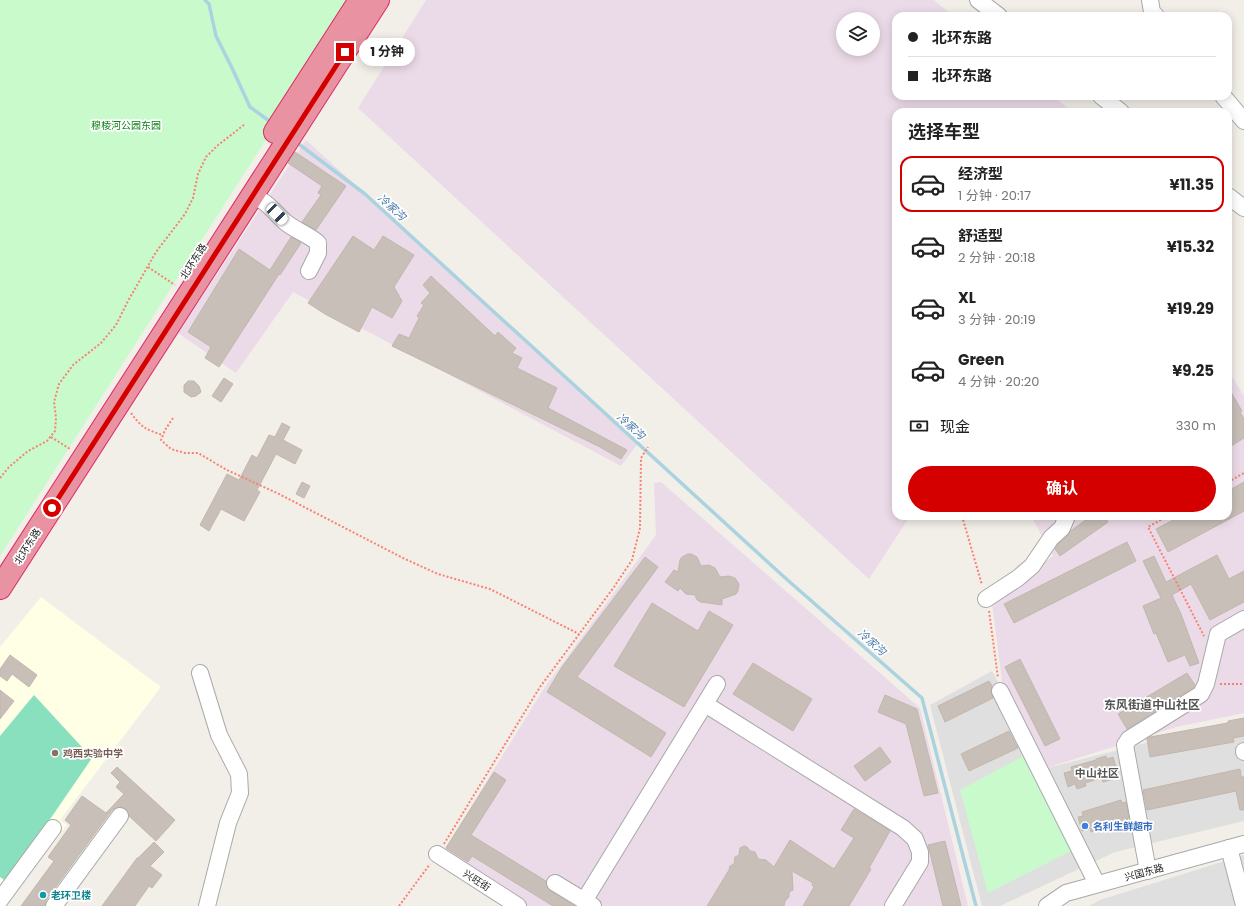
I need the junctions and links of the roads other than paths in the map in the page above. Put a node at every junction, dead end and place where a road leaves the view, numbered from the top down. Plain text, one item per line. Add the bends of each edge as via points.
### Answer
1 (360, 0) edge
2 (378, 0) edge
3 (978, 0) edge
4 (1150, 0) edge
5 (994, 12) edge
6 (1152, 12) edge
7 (1106, 100) edge
8 (1226, 100) edge
9 (1116, 108) edge
10 (1244, 121) edge
11 (252, 197) junction
12 (1232, 199) edge
13 (1244, 208) edge
14 (309, 271) dead end
15 (1065, 520) edge
16 (0, 563) edge
17 (0, 588) edge
18 (986, 599) dead end
19 (1244, 619) edge
20 (200, 674) dead end
21 (717, 684) dead end
22 (1000, 691) dead end
23 (705, 704) junction
24 (120, 816) dead end
25 (53, 828) dead end
26 (1236, 846) edge
27 (437, 854) road end
28 (1148, 870) junction
29 (555, 884) dead end
30 (1097, 884) junction
31 (0, 900) edge
32 (1062, 900) edge
33 (589, 904) edge
34 (1244, 905) edge
35 (54, 906) edge
36 (207, 906) edge
37 (518, 906) edge
38 (893, 906) edge
39 (1047, 906) edge

1 - 16 highway, 北环东路
2 - 11 highway, 北环东路
3 - 5 street
4 - 6 street
7 - 9 street
8 - 10 street
11 - 14 street via 260,199 284,221 318,243 318,253
11 - 17 highway, 北环东路
12 - 13 street
15 - 18 street via 1032,566
19 - 28 street via 1218,634 1206,684 1201,694 1129,739 1125,745
20 - 36 street via 219,734 239,774 240,793 228,822
21 - 23 street
22 - 30 street
23 - 33 street
23 - 38 street via 903,828 915,839 920,852 920,862
24 - 35 street
25 - 31 street
26 - 28 street, 兴国东路
26 - 34 street
27 - 37 street, 兴旺街
28 - 30 street, 兴国东路
29 - 33 street
30 - 32 street, 兴国东路
32 - 39 street, 兴国东路

